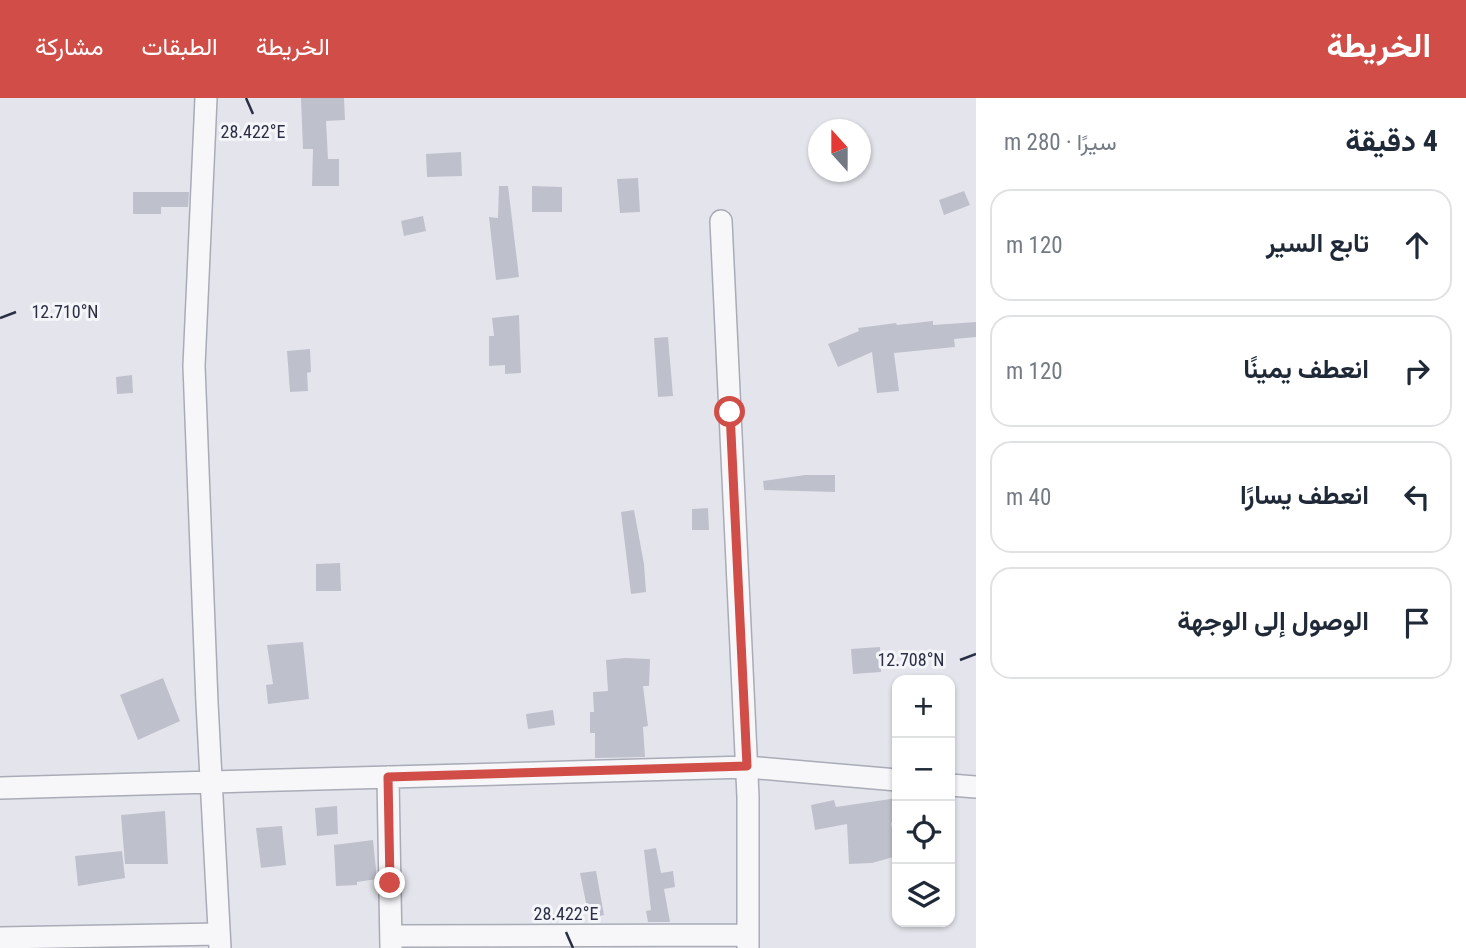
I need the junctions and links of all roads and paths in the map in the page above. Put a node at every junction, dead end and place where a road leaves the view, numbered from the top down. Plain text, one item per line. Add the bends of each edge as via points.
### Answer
1 (206, 98) edge
2 (720, 221) dead end
3 (747, 766) junction
4 (388, 777) junction
5 (892, 780) edge
6 (211, 782) junction
7 (955, 785) edge
8 (976, 787) edge
9 (0, 788) edge
10 (0, 938) edge
11 (220, 941) edge
12 (391, 942) edge
13 (569, 942) edge
14 (748, 942) edge

1 - 6 street via 194,366
2 - 3 street
3 - 4 street
3 - 5 street
3 - 14 street
4 - 6 street
4 - 12 street
6 - 9 street
6 - 11 street
7 - 8 street
10 - 11 street
12 - 13 street
13 - 14 street

